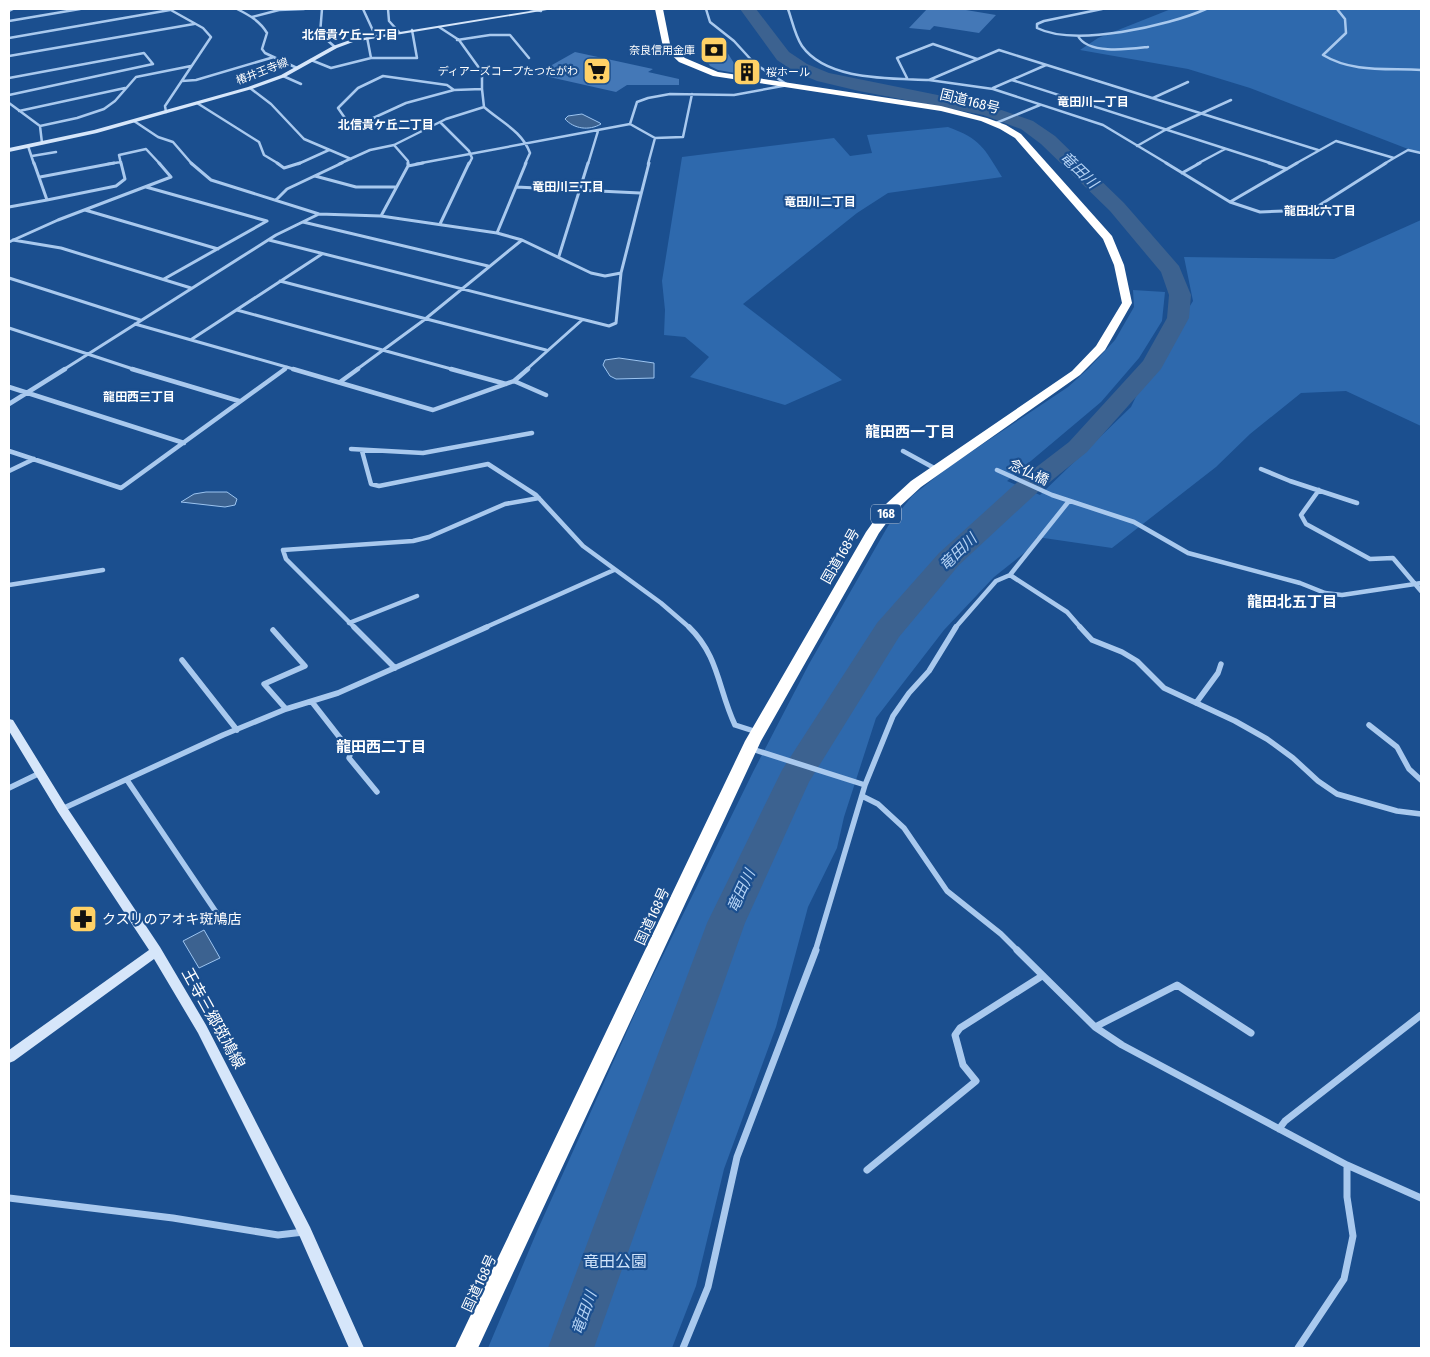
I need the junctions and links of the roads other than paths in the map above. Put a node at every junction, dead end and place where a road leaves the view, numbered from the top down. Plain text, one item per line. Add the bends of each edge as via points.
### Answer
1 (14, 9) edge
2 (80, 9) edge
3 (237, 9) edge
4 (271, 9) edge
5 (304, 9) edge
6 (322, 9) edge
7 (364, 9) edge
8 (388, 9) edge
9 (530, 9) edge
10 (551, 9) edge
11 (659, 9) edge
12 (706, 9) edge
13 (788, 9) edge
14 (1102, 9) edge
15 (1206, 9) edge
16 (1337, 9) edge
17 (169, 10) edge
18 (9, 11) edge
19 (275, 11) junction
20 (540, 11) junction
21 (252, 16) junction
22 (9, 21) edge
23 (194, 24) junction
24 (439, 27) junction
25 (412, 30) junction
26 (399, 32) junction
27 (375, 36) junction
28 (1078, 36) junction
29 (367, 37) junction
30 (9, 38) edge
31 (457, 40) junction
32 (335, 47) junction
33 (1148, 47) dead end
34 (9, 56) edge
35 (274, 57) junction
36 (371, 58) junction
37 (529, 58) dead end
38 (978, 59) junction
39 (311, 60) junction
40 (1046, 65) junction
41 (191, 66) junction
42 (297, 68) junction
43 (1421, 70) edge
44 (283, 76) junction
45 (9, 78) edge
46 (907, 78) junction
47 (929, 80) junction
48 (1012, 80) junction
49 (182, 81) junction
50 (1188, 82) dead end
51 (300, 84) dead end
52 (788, 85) junction
53 (125, 88) junction
54 (250, 88) junction
55 (482, 89) junction
56 (993, 89) junction
57 (454, 90) junction
58 (692, 94) junction
59 (9, 95) edge
60 (1153, 98) junction
61 (1230, 100) dead end
62 (9, 103) edge
63 (197, 103) junction
64 (1041, 105) junction
65 (484, 107) junction
66 (20, 111) junction
67 (166, 112) junction
68 (1200, 113) junction
69 (134, 121) junction
70 (440, 122) junction
71 (1001, 122) junction
72 (630, 124) junction
73 (40, 126) junction
74 (1165, 130) junction
75 (598, 131) junction
76 (656, 138) junction
77 (42, 143) junction
78 (394, 144) junction
79 (529, 145) junction
80 (28, 146) junction
81 (1137, 146) junction
82 (1225, 149) junction
83 (9, 150) edge
84 (329, 150) junction
85 (1318, 150) junction
86 (56, 152) dead end
87 (1421, 153) edge
88 (32, 156) junction
89 (471, 156) junction
90 (1394, 158) junction
91 (351, 159) junction
92 (121, 162) junction
93 (408, 166) junction
94 (1287, 169) junction
95 (1182, 173) junction
96 (315, 176) junction
97 (40, 177) junction
98 (395, 187) junction
99 (516, 187) junction
100 (146, 188) junction
101 (580, 190) junction
102 (640, 193) junction
103 (47, 200) junction
104 (276, 200) junction
105 (1230, 202) junction
106 (9, 207) edge
107 (85, 210) junction
108 (319, 214) junction
109 (381, 216) junction
110 (303, 222) junction
111 (440, 224) junction
112 (497, 233) junction
113 (269, 240) junction
114 (522, 240) junction
115 (11, 241) edge
116 (218, 249) junction
117 (322, 254) junction
118 (559, 256) junction
119 (488, 266) junction
120 (621, 273) junction
121 (9, 278) edge
122 (164, 279) junction
123 (280, 281) junction
124 (191, 288) junction
125 (461, 290) junction
126 (236, 310) junction
127 (140, 320) junction
128 (424, 320) junction
129 (582, 320) junction
130 (134, 324) junction
131 (9, 328) edge
132 (192, 339) junction
133 (546, 350) junction
134 (384, 351) junction
135 (86, 355) junction
136 (287, 367) junction
137 (514, 381) junction
138 (340, 382) junction
139 (506, 384) junction
140 (9, 388) edge
141 (26, 394) junction
142 (546, 395) dead end
143 (239, 401) junction
144 (9, 404) edge
145 (532, 433) dead end
146 (184, 443) junction
147 (351, 449) dead end
148 (9, 451) edge
149 (362, 451) junction
150 (903, 451) dead end
151 (34, 459) junction
152 (1261, 469) dead end
153 (9, 470) edge
154 (936, 470) junction
155 (997, 470) dead end
156 (1319, 490) junction
157 (539, 498) junction
158 (1069, 501) junction
159 (1357, 503) dead end
160 (103, 570) dead end
161 (614, 570) junction
162 (1010, 575) junction
163 (1421, 583) edge
164 (1415, 584) junction
165 (9, 585) edge
166 (1421, 591) edge
167 (417, 596) dead end
168 (349, 623) junction
169 (272, 630) dead end
170 (182, 660) dead end
171 (1221, 664) dead end
172 (395, 668) junction
173 (312, 702) junction
174 (1196, 703) junction
175 (286, 709) junction
176 (9, 723) edge
177 (1369, 725) dead end
178 (236, 730) junction
179 (757, 733) junction
180 (753, 750) junction
181 (40, 773) junction
182 (127, 780) junction
183 (1421, 780) edge
184 (865, 785) junction
185 (9, 788) edge
186 (377, 792) dead end
187 (862, 796) junction
188 (62, 809) junction
189 (1421, 814) edge
190 (216, 912) dead end
191 (156, 951) junction
192 (1042, 976) junction
193 (1421, 1015) edge
194 (1095, 1026) junction
195 (1251, 1033) dead end
196 (9, 1057) edge
197 (1279, 1129) junction
198 (1347, 1165) junction
199 (867, 1170) dead end
200 (9, 1198) edge
201 (1421, 1198) edge
202 (305, 1232) junction
203 (357, 1348) edge
204 (466, 1348) edge
205 (683, 1348) edge
206 (1298, 1348) edge

1 - 18 street
2 - 22 street
3 - 21 street
4 - 19 street
5 - 19 street
6 - 32 street via 320,34
7 - 27 street
8 - 26 street via 389,21
9 - 20 street
10 - 20 main road, 椿井王寺線
11 - 52 highway, 国道168号 / 168 via 666,45 682,60 716,74
12 - 52 street via 710,22 755,64
13 - 46 street via 802,45 821,64 864,76
14 - 28 street via 1037,24 1038,30 1047,34
15 - 28 street via 1170,22
16 - 43 street via 1345,19 1346,34 1323,55 1334,63 1350,67
17 - 23 street
17 - 30 street
19 - 21 street
20 - 24 main road, 椿井王寺線
21 - 35 street via 267,33 262,49
23 - 34 street
23 - 41 street via 211,37
24 - 25 main road, 椿井王寺線
24 - 31 street
25 - 26 main road, 椿井王寺線
25 - 36 street via 417,58
26 - 27 main road, 椿井王寺線
27 - 29 main road, 椿井王寺線
28 - 33 street via 1092,47
29 - 32 main road, 椿井王寺線
29 - 36 street
31 - 37 street via 510,35
31 - 55 street via 482,72
32 - 39 main road, 椿井王寺線
35 - 42 street
35 - 49 street via 196,80
36 - 39 street via 331,68
38 - 40 street via 999,50
38 - 46 street via 933,44 897,58
38 - 47 street
39 - 42 main road, 椿井王寺線
40 - 48 street
40 - 60 street
41 - 49 street
41 - 53 street via 136,77
42 - 44 main road, 椿井王寺線
44 - 51 street
44 - 54 main road, 椿井王寺線
45 - 59 street via 144,53 153,64
46 - 47 street
47 - 56 street
48 - 56 street
48 - 74 street
49 - 67 street via 165,106
50 - 60 street
52 - 58 street via 744,94
52 - 71 highway, 国道168号 / 168 via 903,102
53 - 66 street
53 - 73 street via 114,102 103,109
54 - 63 main road, 椿井王寺線
54 - 84 street via 271,104 304,138
55 - 57 street
55 - 65 street
56 - 64 street
57 - 57 street via 447,85 383,76 353,90 338,108 349,124 358,125 406,103
58 - 72 street via 660,94 642,99 637,102
58 - 76 street via 684,137
60 - 68 street
61 - 68 street
62 - 66 street
63 - 67 main road, 椿井王寺線
63 - 84 street via 259,142 268,159 284,168
64 - 71 street
64 - 81 street via 1103,125
65 - 70 street
65 - 79 street
66 - 73 street
67 - 69 main road, 椿井王寺線
68 - 74 street
68 - 85 street
69 - 77 main road, 椿井王寺線
69 - 104 street via 158,137 173,142 192,165 211,180
70 - 78 street
70 - 89 street
71 - 154 highway, 国道168号 / 168 via 1018,136 1108,238 1119,265 1127,303 1101,348 1076,373
72 - 75 street
72 - 76 street
73 - 77 street
74 - 81 street
74 - 82 street
75 - 79 street
75 - 101 street
76 - 102 street
77 - 80 main road, 椿井王寺線
78 - 91 street
78 - 93 street via 408,161
79 - 89 street
79 - 99 street via 530,152
80 - 83 main road, 椿井王寺線
80 - 88 street
81 - 95 street
82 - 94 street
82 - 95 street
84 - 91 street
85 - 90 street via 1336,141
85 - 94 street
86 - 88 street
87 - 90 street via 1408,150
88 - 97 street
89 - 93 street
89 - 111 street
90 - 105 street via 1312,210 1260,212
91 - 96 street
92 - 97 street
92 - 100 street via 119,155 146,149 171,177
92 - 103 street via 125,179 116,186
93 - 98 street
94 - 105 street
95 - 105 street
96 - 98 street via 356,187
96 - 104 street via 288,189
97 - 103 street
98 - 109 street
99 - 101 street
99 - 112 street
100 - 107 street
100 - 116 street via 267,222
101 - 102 street
101 - 118 street
102 - 120 street
103 - 106 street
104 - 108 street
107 - 115 street
107 - 116 street
108 - 109 street
108 - 110 street
109 - 111 street
110 - 113 street
110 - 119 street
111 - 112 street
112 - 114 street
113 - 117 street
113 - 124 street
114 - 118 street
114 - 119 street
115 - 122 street via 61,248
116 - 122 street
117 - 123 street
117 - 125 street
118 - 120 street via 592,273 605,276
119 - 125 street
120 - 129 street via 616,323 609,326
121 - 127 street
122 - 124 street
123 - 126 street
123 - 128 street
124 - 127 street
125 - 128 street
125 - 129 street
126 - 132 street
126 - 134 street
127 - 130 street
128 - 133 street
128 - 134 street
129 - 133 street
130 - 132 street
130 - 135 street
131 - 135 street
132 - 136 street
133 - 137 street
134 - 138 street
134 - 139 street
135 - 141 street
135 - 143 street
136 - 138 street
136 - 143 street
137 - 139 street
137 - 142 street
138 - 139 street via 433,410
140 - 141 street
141 - 144 street
141 - 146 street
143 - 146 street
145 - 149 street via 424,453
146 - 151 street via 121,488
147 - 149 street
148 - 151 street
149 - 157 street via 371,484 378,486 488,464
150 - 154 street
151 - 153 street
152 - 156 street
154 - 179 highway, 国道168号 / 168 via 891,507 873,532
155 - 158 street, 念仏橋
156 - 159 street
156 - 164 street via 1301,515 1306,524 1370,558 1393,558
157 - 161 street via 581,544
157 - 168 street via 505,504 413,541 283,550 286,560
158 - 162 street
158 - 164 street, 念仏橋 via 1134,522 1188,553 1325,592 1342,595
160 - 165 street
161 - 172 street
161 - 179 street via 636,582 674,612 702,641 714,658 735,725
162 - 174 street via 1066,612 1092,640 1137,661 1164,688
162 - 184 street via 996,581 959,622 929,671 909,693 894,716
163 - 164 street, 念仏橋
164 - 166 street
167 - 168 street
168 - 172 street
169 - 175 street via 305,666 264,684
170 - 178 street
171 - 174 street
172 - 173 street
173 - 175 street
173 - 186 street via 350,752 349,758
174 - 189 street via 1267,739 1337,794 1396,811
175 - 178 street
176 - 181 main road, 王寺三郷斑鳩線
177 - 183 street via 1397,747 1409,768
178 - 182 street
179 - 180 highway, 国道168号 / 168
180 - 184 street
180 - 204 highway, 国道168号 / 168
181 - 185 street
181 - 188 main road, 王寺三郷斑鳩線
182 - 188 street
182 - 190 street
184 - 187 street
187 - 192 street via 878,804 904,828 947,891 1001,934
187 - 205 street via 815,953 738,1157 708,1287
188 - 191 main road, 王寺三郷斑鳩線
191 - 196 main road
191 - 202 main road, 王寺三郷斑鳩線 via 202,1029
192 - 194 street
192 - 199 street via 960,1028 955,1035 963,1065 976,1082
193 - 197 street via 1284,1121
194 - 195 street via 1177,985
194 - 197 street via 1122,1045
197 - 198 street
198 - 201 street
198 - 206 street via 1347,1197 1353,1236 1344,1279
200 - 202 street via 173,1218 278,1235
202 - 203 main road, 王寺三郷斑鳩線

